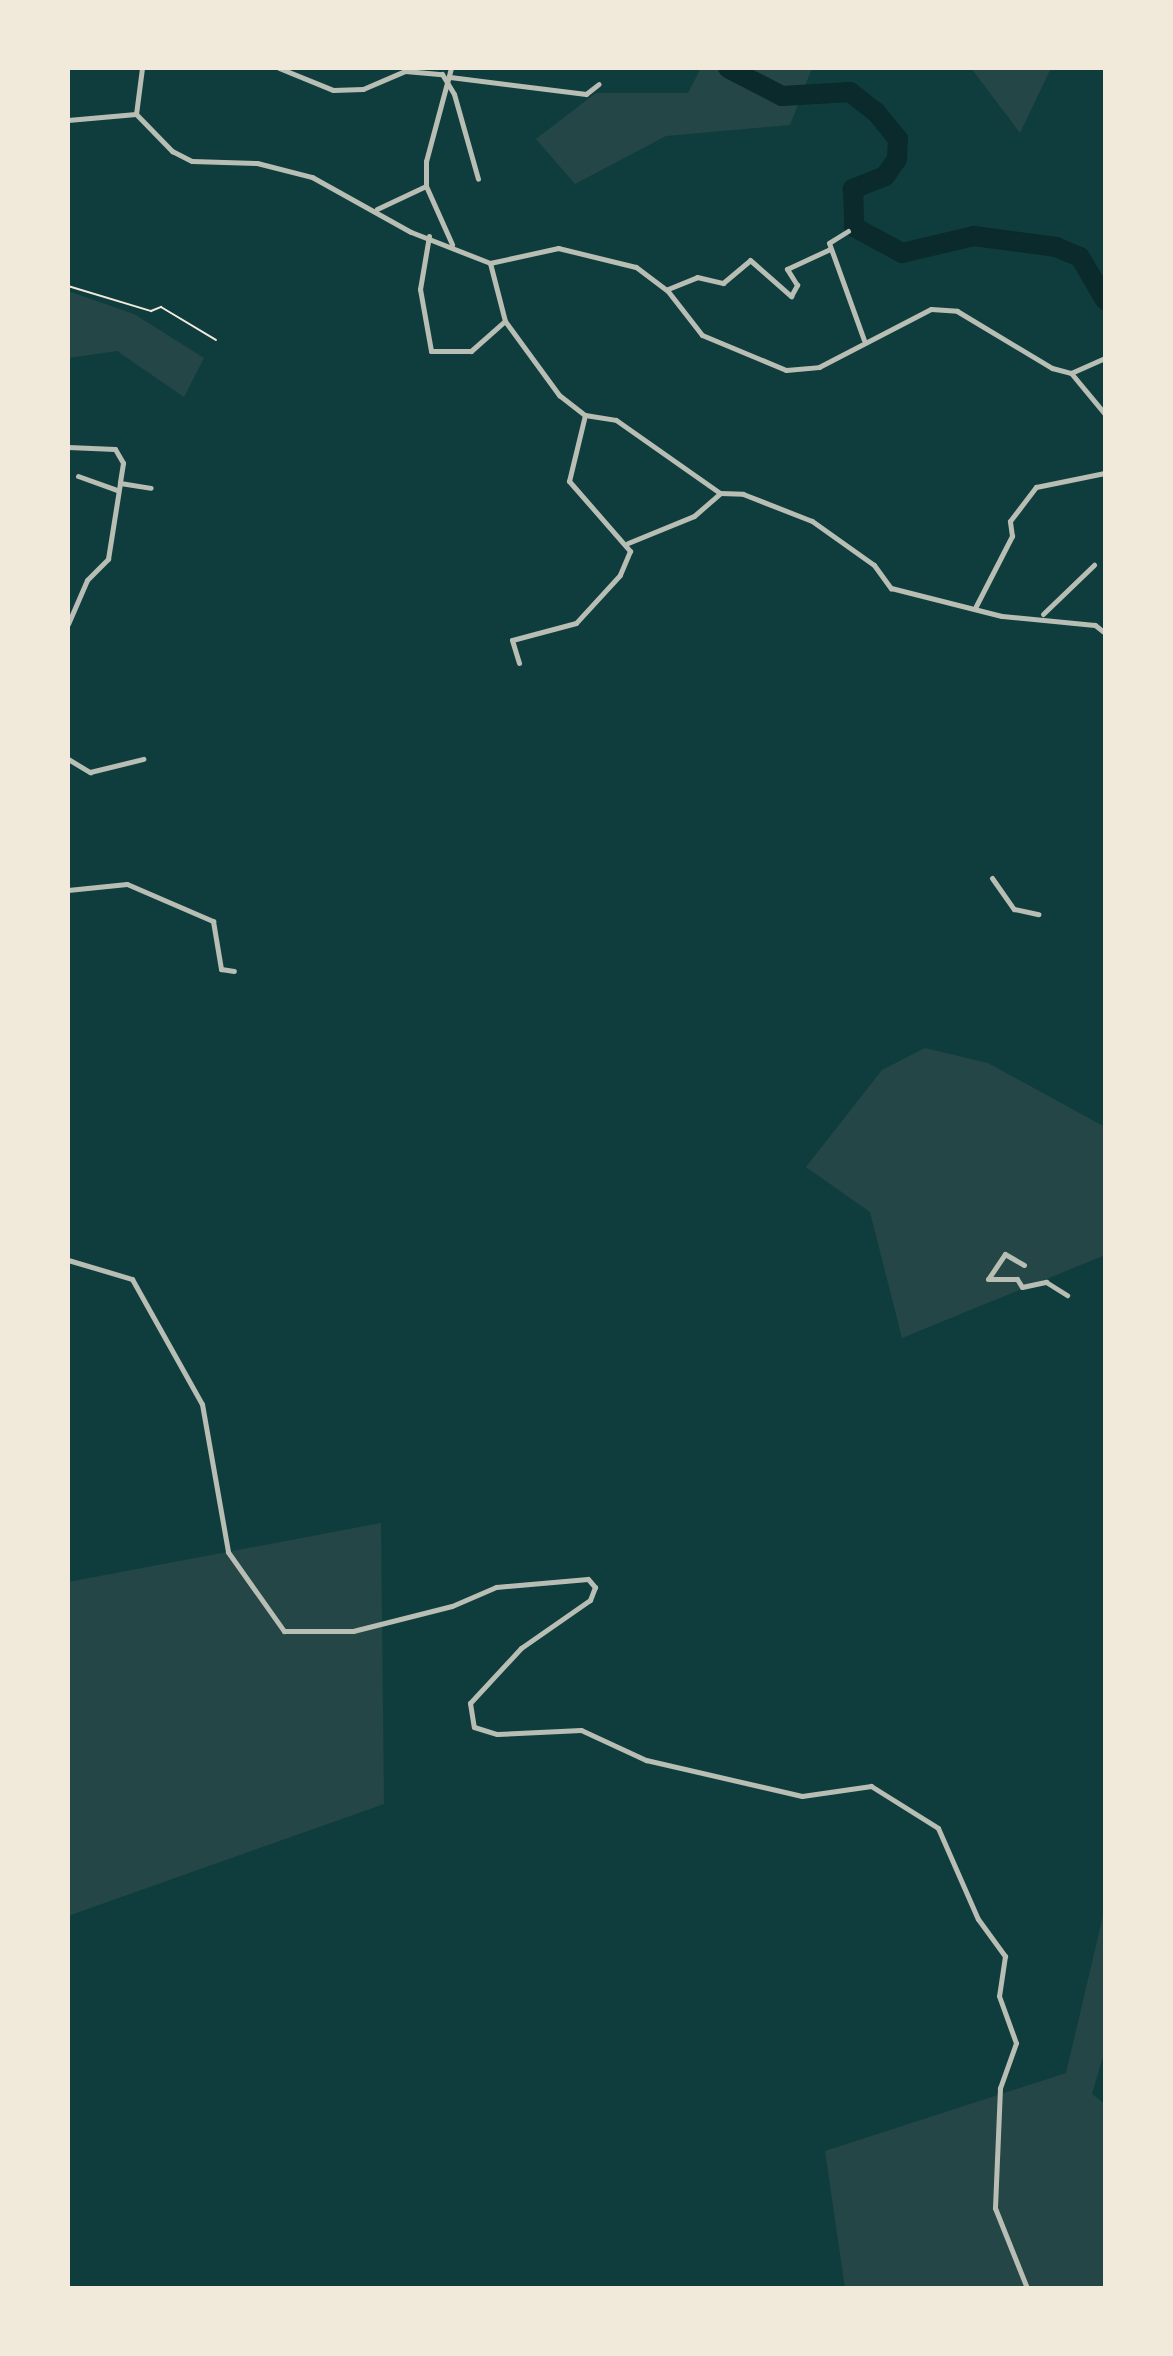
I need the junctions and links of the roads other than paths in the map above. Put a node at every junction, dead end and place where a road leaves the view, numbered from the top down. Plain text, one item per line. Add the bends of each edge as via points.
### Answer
1 (142, 68) edge
2 (279, 68) edge
3 (451, 68) edge
4 (449, 79) junction
5 (599, 84) dead end
6 (136, 114) junction
7 (68, 120) edge
8 (478, 179) dead end
9 (426, 186) junction
10 (377, 209) junction
11 (848, 231) dead end
12 (429, 236) junction
13 (452, 245) junction
14 (830, 249) junction
15 (490, 263) junction
16 (667, 290) junction
17 (505, 321) junction
18 (864, 340) junction
19 (1105, 358) edge
20 (1071, 373) junction
21 (1105, 414) edge
22 (585, 415) junction
23 (68, 447) edge
24 (1105, 473) edge
25 (78, 476) dead end
26 (118, 486) junction
27 (151, 488) dead end
28 (720, 493) junction
29 (628, 543) junction
30 (1094, 565) dead end
31 (976, 606) junction
32 (1043, 614) junction
33 (68, 624) edge
34 (1105, 633) edge
35 (519, 663) dead end
36 (68, 759) edge
37 (143, 759) dead end
38 (992, 878) dead end
39 (68, 890) edge
40 (1038, 914) dead end
41 (234, 971) dead end
42 (68, 1260) edge
43 (1024, 1265) dead end
44 (1067, 1295) dead end
45 (1027, 2288) edge

1 - 6 street
2 - 4 street via 333,90 363,89 405,71
3 - 4 street
4 - 5 street via 586,94
4 - 8 street
4 - 9 street via 426,141
6 - 7 street
6 - 10 street via 192,161 278,168
9 - 10 street
9 - 13 street
10 - 12 street
11 - 14 street
12 - 13 street
12 - 17 street via 420,289 431,351 471,351
13 - 15 street
14 - 16 street via 787,269 797,285 791,296 750,260 723,283 697,277
14 - 18 street
15 - 16 street via 558,248 636,267
15 - 17 street
16 - 18 street via 702,335 766,366 807,371
17 - 22 street via 559,395
18 - 20 street via 931,309 957,311 1018,350
19 - 20 street
20 - 21 street
22 - 28 street via 616,420
22 - 29 street via 569,481
23 - 26 street via 115,449 123,463
24 - 31 street via 1036,487 1010,521 1012,536
25 - 26 street
26 - 27 street
26 - 33 street via 108,559 87,580
28 - 29 street via 694,516
28 - 31 street via 812,521 874,565 891,588
29 - 35 street via 620,575 576,623 512,640
30 - 32 street
31 - 32 street via 1002,616
32 - 34 street
36 - 37 street via 90,772
38 - 40 street via 1014,909
39 - 41 street via 127,884 213,921 221,969
42 - 45 street via 132,1279 202,1404 228,1552 284,1631 353,1631 452,1606 496,1587 588,1579 595,1587 590,1600 521,1648 470,1703 474,1727 497,1734 581,1730 646,1760 802,1796 871,1786 938,1828 978,1919 1005,1956 999,1996 1016,2043 1000,2088 995,2208
43 - 44 street via 1005,1254 988,1279 1017,1279 1022,1287 1046,1282

